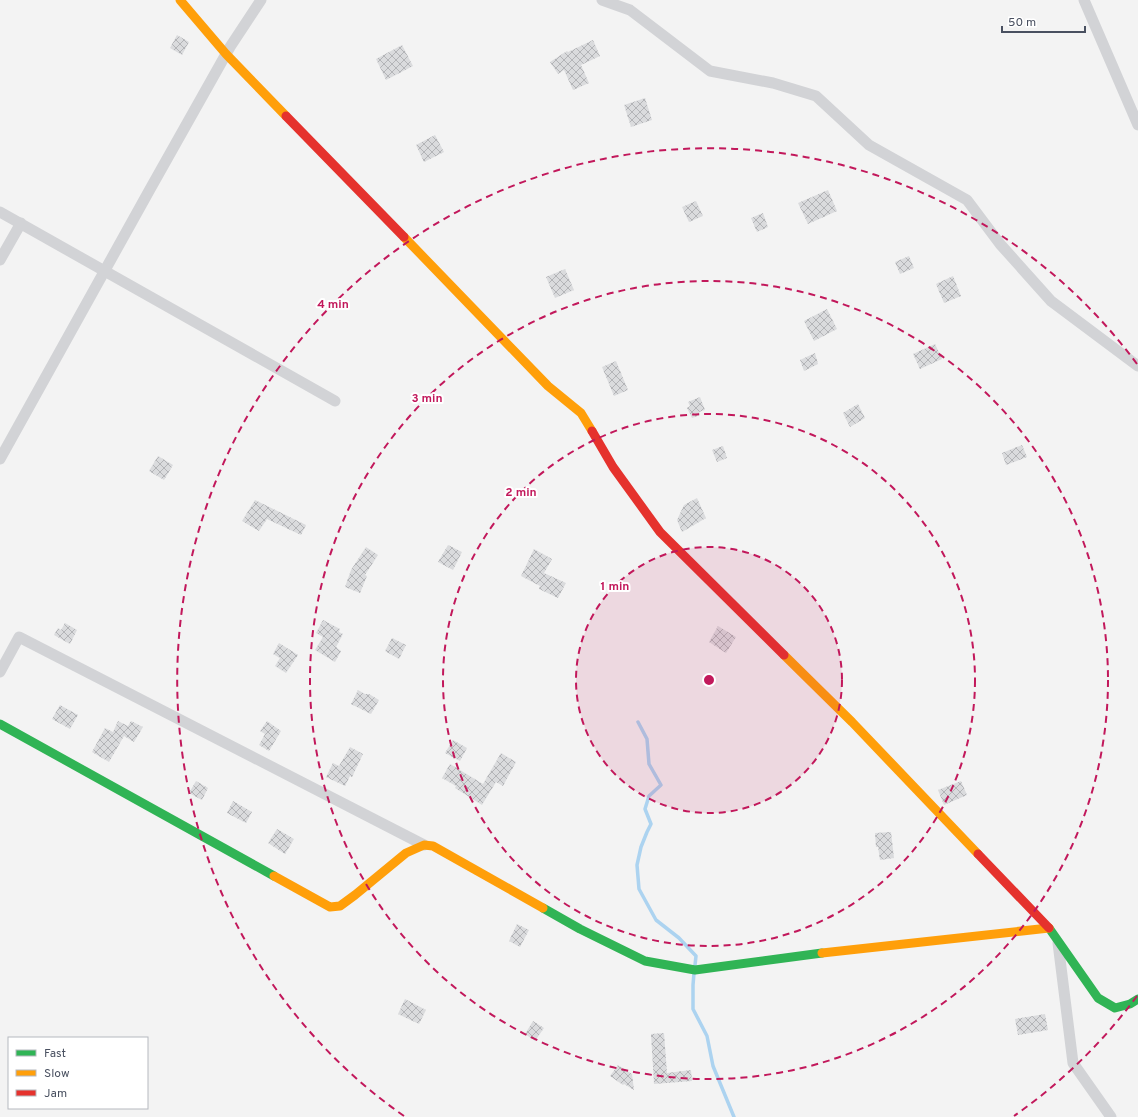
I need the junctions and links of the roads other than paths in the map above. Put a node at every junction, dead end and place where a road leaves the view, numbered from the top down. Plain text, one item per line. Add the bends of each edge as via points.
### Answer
1 (180, 0) edge
2 (261, 0) edge
3 (602, 0) edge
4 (1084, 0) edge
5 (226, 54) junction
6 (1138, 125) edge
7 (0, 212) edge
8 (21, 223) junction
9 (0, 260) edge
10 (104, 270) junction
11 (1138, 366) edge
12 (335, 401) dead end
13 (0, 459) edge
14 (0, 672) edge
15 (0, 724) edge
16 (424, 845) junction
17 (1049, 928) junction
18 (1058, 941) junction
19 (1138, 999) edge
20 (1111, 1117) edge

1 - 5 street
2 - 5 street
3 - 11 street via 630,10 710,71 816,96 870,145 967,200 1000,244 1051,301
4 - 6 street
5 - 10 street
5 - 17 street via 548,386 581,413 613,467 660,532 852,722
7 - 8 street
8 - 9 street
8 - 10 street
10 - 12 street
10 - 13 street
14 - 16 street via 19,637
15 - 16 street via 330,907 340,906 406,853
16 - 17 street via 432,846 580,929 645,961 695,970
17 - 18 street
18 - 19 street via 1098,998 1115,1008
18 - 20 street via 1072,1064

